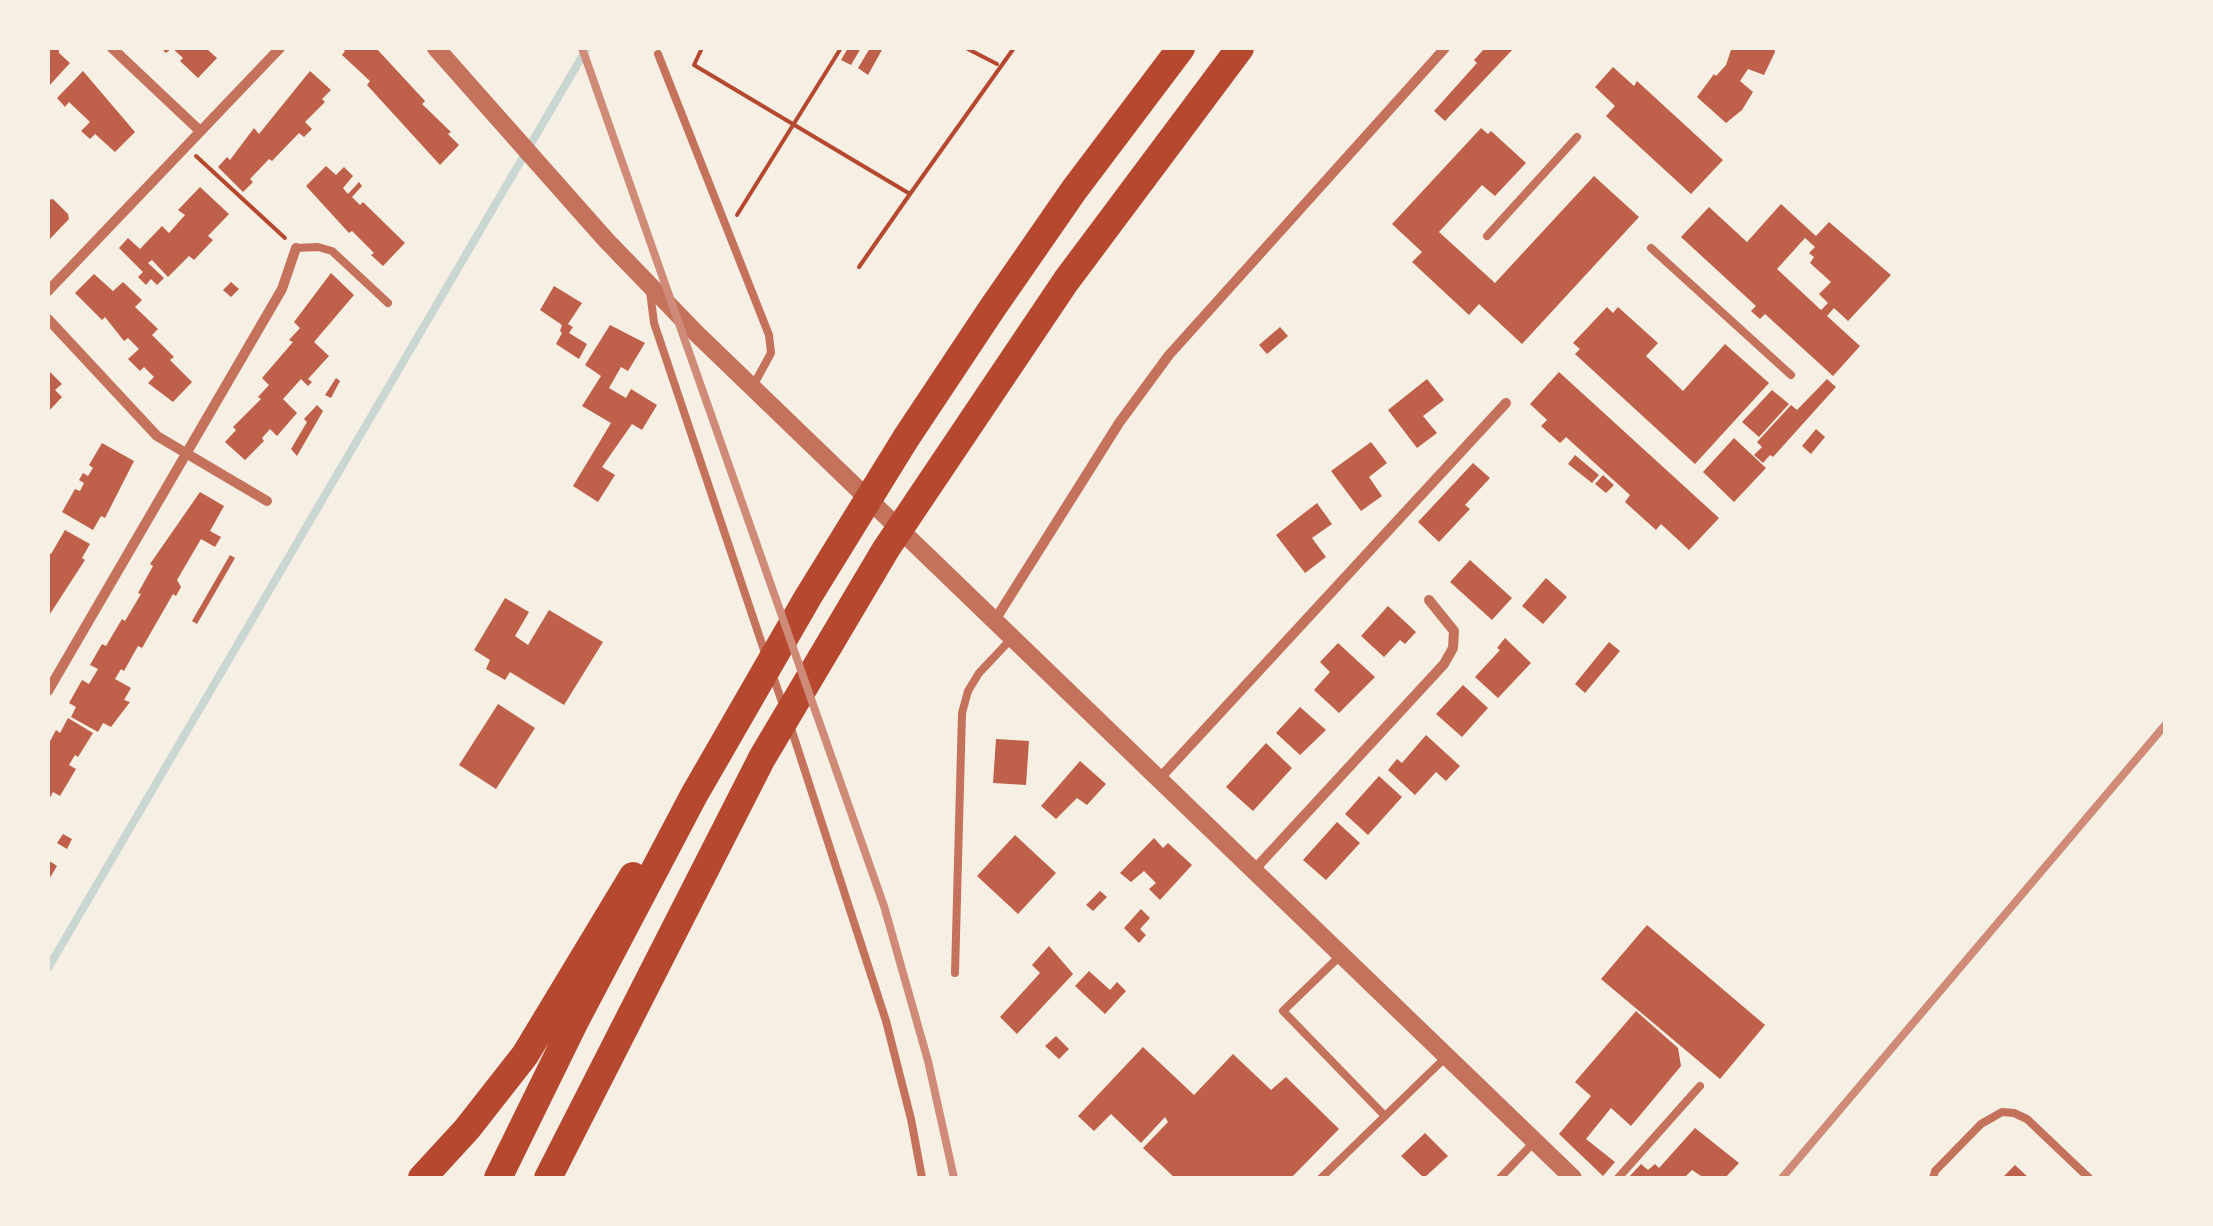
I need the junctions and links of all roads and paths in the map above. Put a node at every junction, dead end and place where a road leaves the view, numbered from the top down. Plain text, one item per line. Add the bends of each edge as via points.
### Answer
1 (112, 48) edge
2 (280, 48) edge
3 (436, 48) edge
4 (702, 48) edge
5 (841, 48) edge
6 (966, 48) edge
7 (1014, 48) edge
8 (1182, 48) edge
9 (1240, 48) edge
10 (1445, 48) edge
11 (658, 54) dead end
12 (999, 66) junction
13 (795, 125) junction
14 (200, 131) junction
15 (1577, 137) dead end
16 (186, 146) junction
17 (910, 194) junction
18 (726, 231) junction
19 (1487, 236) dead end
20 (296, 248) junction
21 (1652, 248) dead end
22 (859, 268) dead end
23 (651, 286) junction
24 (48, 291) edge
25 (388, 303) dead end
26 (48, 319) edge
27 (1791, 375) dead end
28 (752, 386) junction
29 (1506, 403) dead end
30 (186, 454) junction
31 (267, 501) dead end
32 (1429, 600) dead end
33 (995, 620) junction
34 (1013, 637) junction
35 (48, 691) edge
36 (723, 742) junction
37 (1159, 779) junction
38 (1254, 870) junction
39 (1341, 955) junction
40 (955, 972) dead end
41 (1446, 1057) junction
42 (599, 1075) junction
43 (1700, 1086) dead end
44 (1385, 1116) junction
45 (1534, 1141) junction
46 (422, 1178) edge
47 (498, 1178) edge
48 (548, 1178) edge
49 (564, 1178) edge
50 (922, 1178) edge
51 (1322, 1178) edge
52 (1500, 1178) edge
53 (1573, 1178) edge
54 (1618, 1178) edge
55 (1932, 1178) edge
56 (2090, 1178) edge

1 - 14 street
2 - 14 street
3 - 23 street
4 - 13 path via 694,65
5 - 13 path
6 - 12 path
7 - 12 path
8 - 36 highway via 1045,230 906,438
9 - 42 highway via 938,468 742,796
10 - 33 street via 1169,355 1118,423
11 - 18 lane
12 - 17 path
13 - 17 path
13 - 18 path
14 - 16 street
15 - 19 lane
16 - 20 path
16 - 24 street
17 - 22 path
18 - 28 lane via 772,345
20 - 25 lane via 332,252
20 - 30 street via 282,289
21 - 27 lane
23 - 28 street
23 - 50 lane via 654,323 876,987
26 - 30 street via 150,430
28 - 33 street
29 - 37 street
30 - 31 street
30 - 35 street
32 - 38 street via 1454,631 1444,664
33 - 34 street
34 - 37 street
34 - 40 lane via 979,673 962,712
36 - 46 highway via 525,1055
36 - 47 highway
37 - 38 street
38 - 39 street
39 - 41 street
39 - 44 lane via 1283,1012
41 - 44 lane
41 - 45 street
42 - 48 highway
42 - 49 highway
43 - 54 lane
44 - 51 lane
45 - 52 lane
45 - 53 street
55 - 56 lane via 1981,1124 2002,1112 2027,1119

